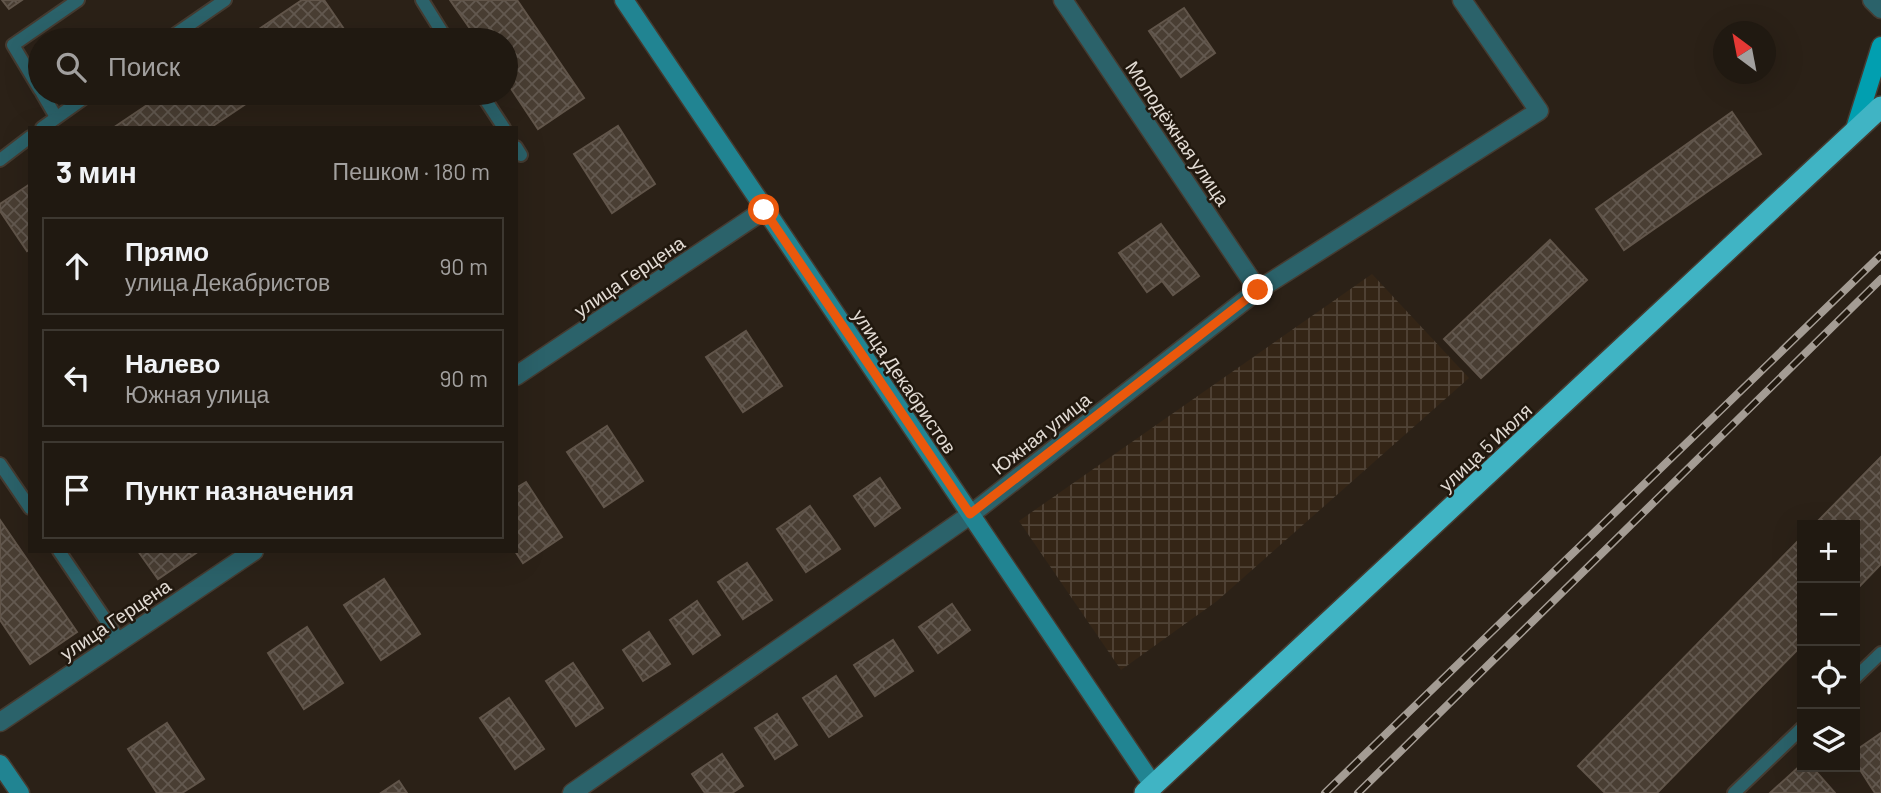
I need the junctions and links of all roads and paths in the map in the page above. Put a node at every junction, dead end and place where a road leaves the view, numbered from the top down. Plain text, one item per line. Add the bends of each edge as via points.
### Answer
1 (78, 0) edge
2 (225, 0) edge
3 (422, 0) edge
4 (624, 0) edge
5 (1063, 0) edge
6 (1462, 0) edge
7 (1872, 0) edge
8 (1881, 9) edge
9 (38, 28) edge
10 (184, 28) edge
11 (440, 28) edge
12 (28, 35) edge
13 (1881, 46) edge
14 (28, 70) edge
15 (49, 105) edge
16 (74, 105) edge
17 (489, 105) edge
18 (1881, 107) edge
19 (56, 117) junction
20 (44, 126) edge
21 (503, 126) edge
22 (1854, 132) junction
23 (28, 139) edge
24 (0, 160) edge
25 (764, 210) junction
26 (1258, 290) junction
27 (518, 375) edge
28 (0, 464) edge
29 (28, 505) edge
30 (970, 514) junction
31 (60, 553) edge
32 (251, 553) edge
33 (120, 641) junction
34 (1881, 653) edge
35 (1860, 673) edge
36 (0, 722) edge
37 (1797, 733) edge
38 (0, 764) edge
39 (1149, 789) edge
40 (20, 793) edge
41 (572, 793) edge
42 (1734, 793) edge

1 - 9 lane
2 - 10 lane
3 - 11 lane
4 - 25 main road, улица Декабристов
5 - 26 street, Молодёжная улица
6 - 26 street, Южная улица via 1539,111
7 - 8 street
12 - 14 lane via 13,45
13 - 22 main road
15 - 19 lane
16 - 19 lane
17 - 21 lane
18 - 22 highway, улица 5 Июля
19 - 20 lane
22 - 39 highway, улица 5 Июля
23 - 24 lane
25 - 27 street, улица Герцена
25 - 30 main road, улица Декабристов
26 - 30 street, Южная улица
28 - 29 lane
30 - 39 main road, улица Декабристов
30 - 41 street, Южная улица
31 - 33 lane
32 - 33 street, улица Герцена
33 - 36 street, улица Герцена
34 - 35 lane
37 - 42 lane
38 - 40 main road

